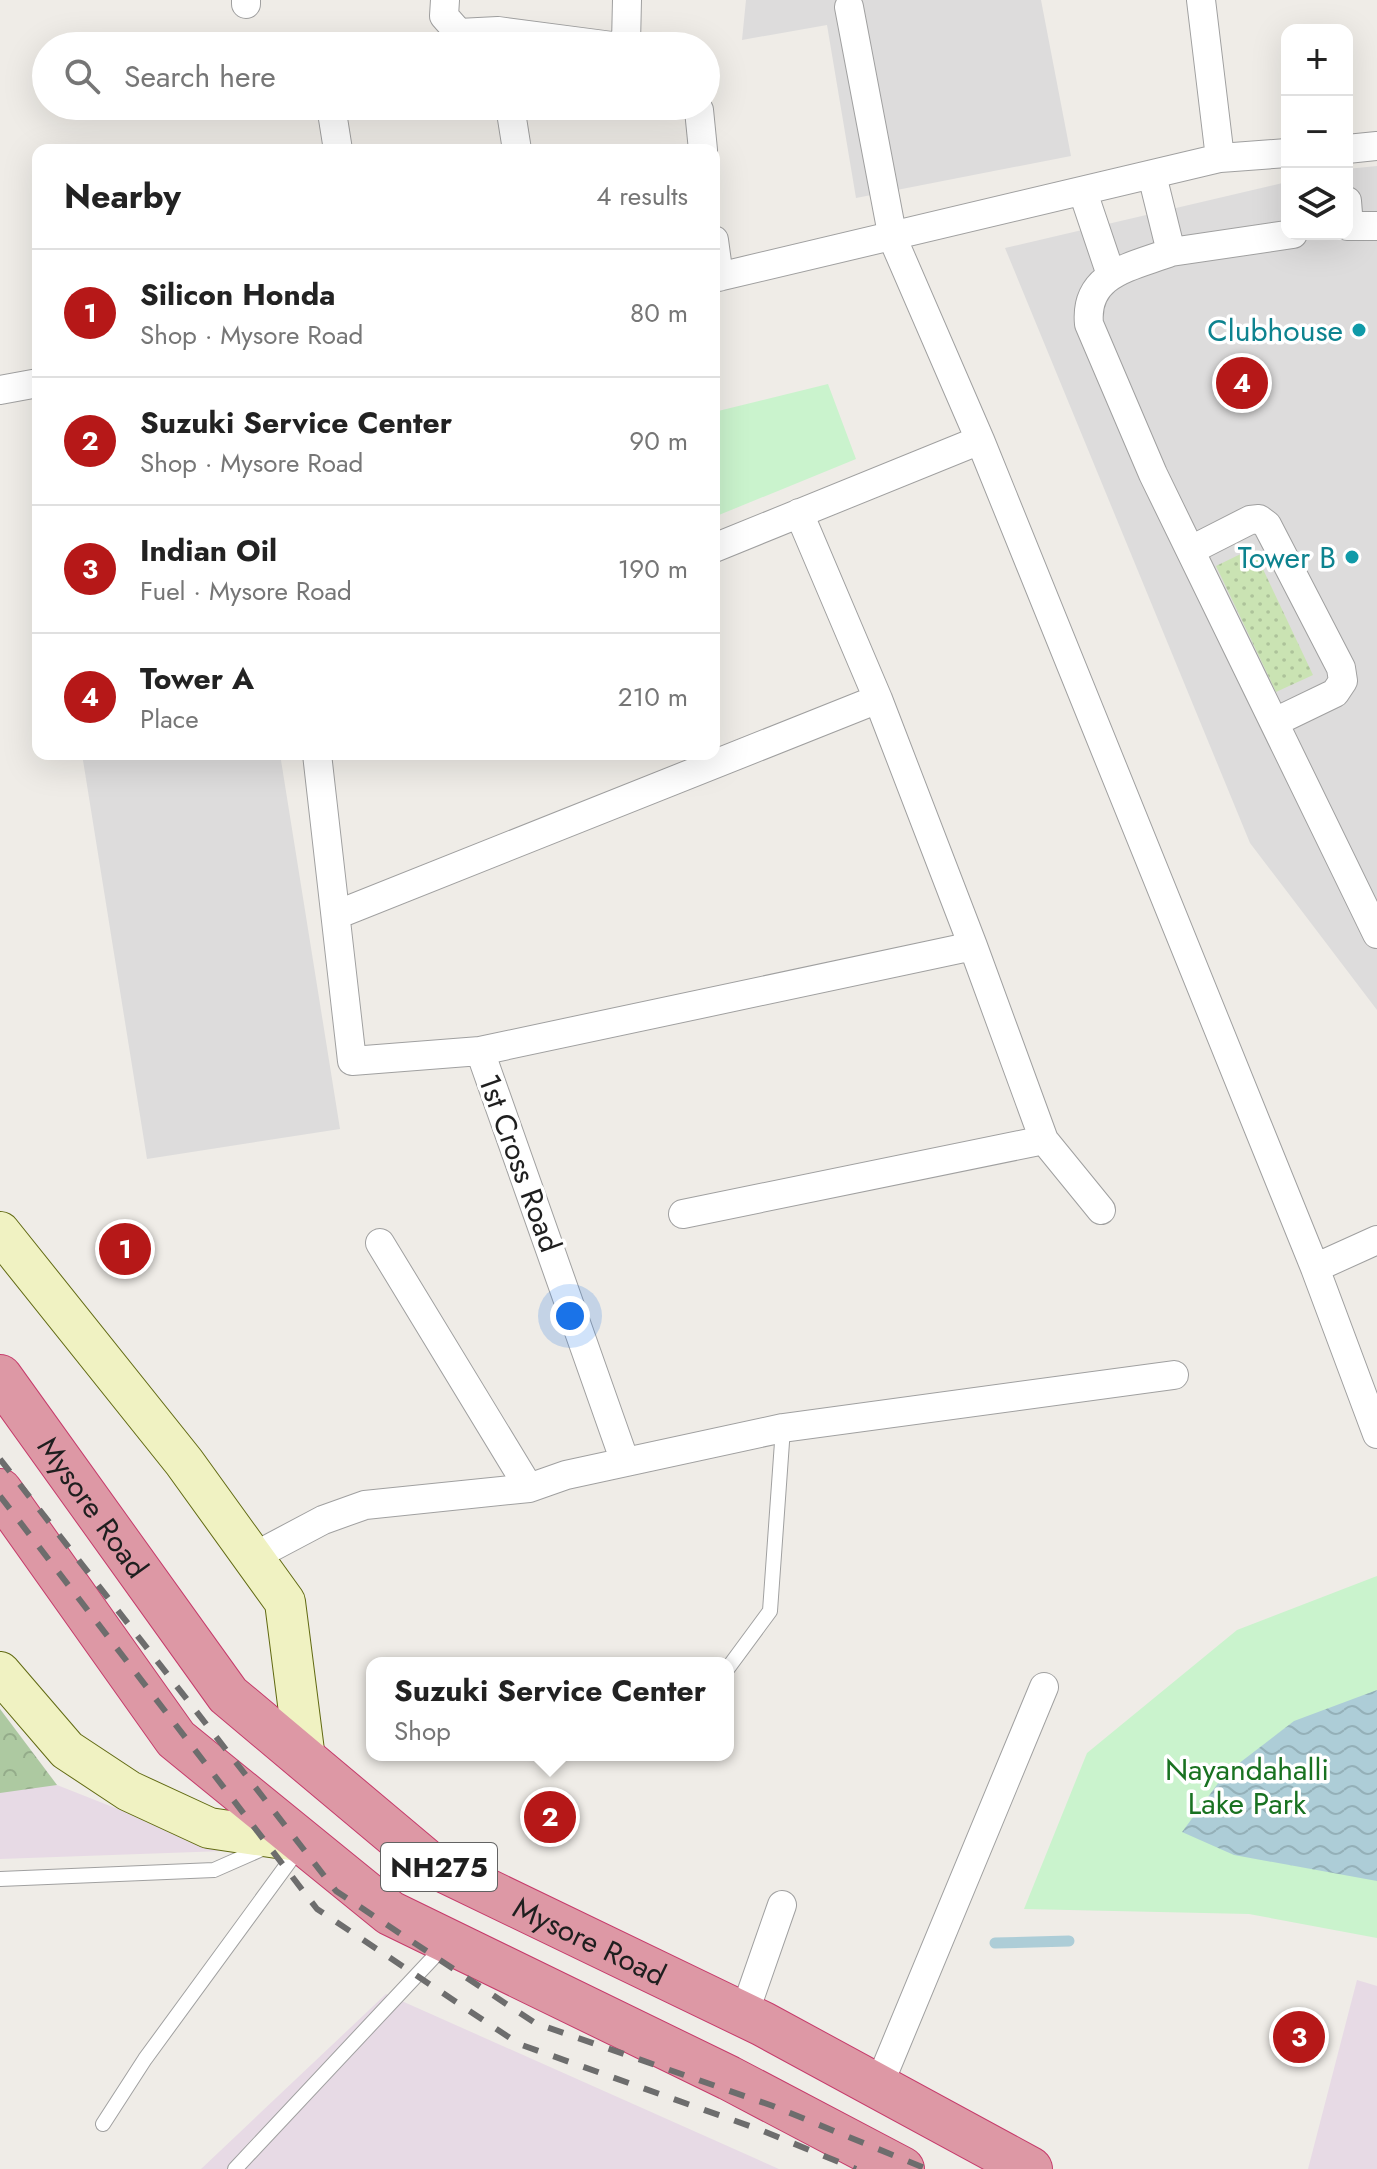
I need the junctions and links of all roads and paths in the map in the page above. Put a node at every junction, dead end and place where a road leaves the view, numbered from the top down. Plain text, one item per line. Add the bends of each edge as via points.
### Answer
1 (445, 0) edge
2 (627, 0) edge
3 (1201, 0) edge
4 (849, 7) dead end
5 (458, 32) edge
6 (626, 32) edge
7 (333, 120) edge
8 (512, 120) edge
9 (700, 120) edge
10 (337, 144) edge
11 (516, 144) edge
12 (702, 144) edge
13 (1377, 146) edge
14 (1353, 148) edge
15 (1281, 153) edge
16 (1220, 158) junction
17 (1152, 175) junction
18 (1083, 192) junction
19 (1281, 236) edge
20 (893, 239) junction
21 (1171, 252) junction
22 (1111, 275) junction
23 (720, 277) edge
24 (32, 384) edge
25 (0, 390) edge
26 (980, 440) junction
27 (799, 513) junction
28 (720, 546) edge
29 (1191, 550) junction
30 (878, 699) junction
31 (1275, 722) junction
32 (318, 760) edge
33 (336, 915) junction
34 (1377, 934) edge
35 (973, 946) junction
36 (480, 1051) junction
37 (1044, 1140) junction
38 (1101, 1210) dead end
39 (683, 1214) dead end
40 (0, 1232) edge
41 (1377, 1240) edge
42 (380, 1243) dead end
43 (1315, 1268) junction
44 (1174, 1375) dead end
45 (0, 1377) edge
46 (783, 1428) junction
47 (1377, 1434) edge
48 (625, 1462) junction
49 (529, 1488) junction
50 (0, 1491) edge
51 (253, 1557) junction
52 (734, 1660) edge
53 (0, 1672) edge
54 (1044, 1687) dead end
55 (305, 1759) junction
56 (293, 1841) junction
57 (0, 1879) edge
58 (782, 1905) dead end
59 (448, 1941) junction
60 (744, 2014) junction
61 (878, 2087) junction
62 (103, 2124) dead end
63 (235, 2169) edge
64 (902, 2169) edge
65 (1030, 2169) edge

1 - 5 street via 444,16
2 - 6 street
3 - 16 street
4 - 20 street
7 - 10 street
8 - 11 street
9 - 12 street
13 - 14 street
15 - 16 street
16 - 17 street
17 - 18 street
17 - 21 street
18 - 20 street
18 - 22 street
19 - 21 street
20 - 23 street
20 - 26 street
21 - 22 street
22 - 29 street via 1087,302 1089,324
24 - 25 street
26 - 27 street
26 - 43 street
27 - 28 street
27 - 30 street
29 - 31 street
29 - 31 street via 1250,520 1267,525 1341,668 1343,681 1335,693
30 - 33 street
30 - 35 street
31 - 34 street
32 - 33 street, 1st Cross Road
33 - 36 street, 1st Cross Road via 352,1061
35 - 36 street
35 - 37 street
36 - 48 street, 1st Cross Road
37 - 38 street
37 - 39 street
40 - 51 street
41 - 43 street
42 - 49 street
43 - 47 street
44 - 46 street
45 - 55 highway, Mysore Road / NH275 via 228,1695
46 - 48 street
46 - 52 lane via 770,1611
48 - 49 street
49 - 51 street via 365,1505 323,1520
50 - 56 highway, Mysore Road via 176,1739
51 - 55 street via 285,1602
53 - 56 street via 67,1750 129,1791 209,1828
54 - 61 street
55 - 60 highway, Mysore Road / NH275 via 427,1862
56 - 57 lane via 214,1870
56 - 59 highway, Mysore Road via 390,1913
56 - 62 lane
58 - 60 street
59 - 63 lane
59 - 64 highway, Mysore Road
60 - 61 highway, Mysore Road / NH275
61 - 65 highway, Mysore Road / NH275

